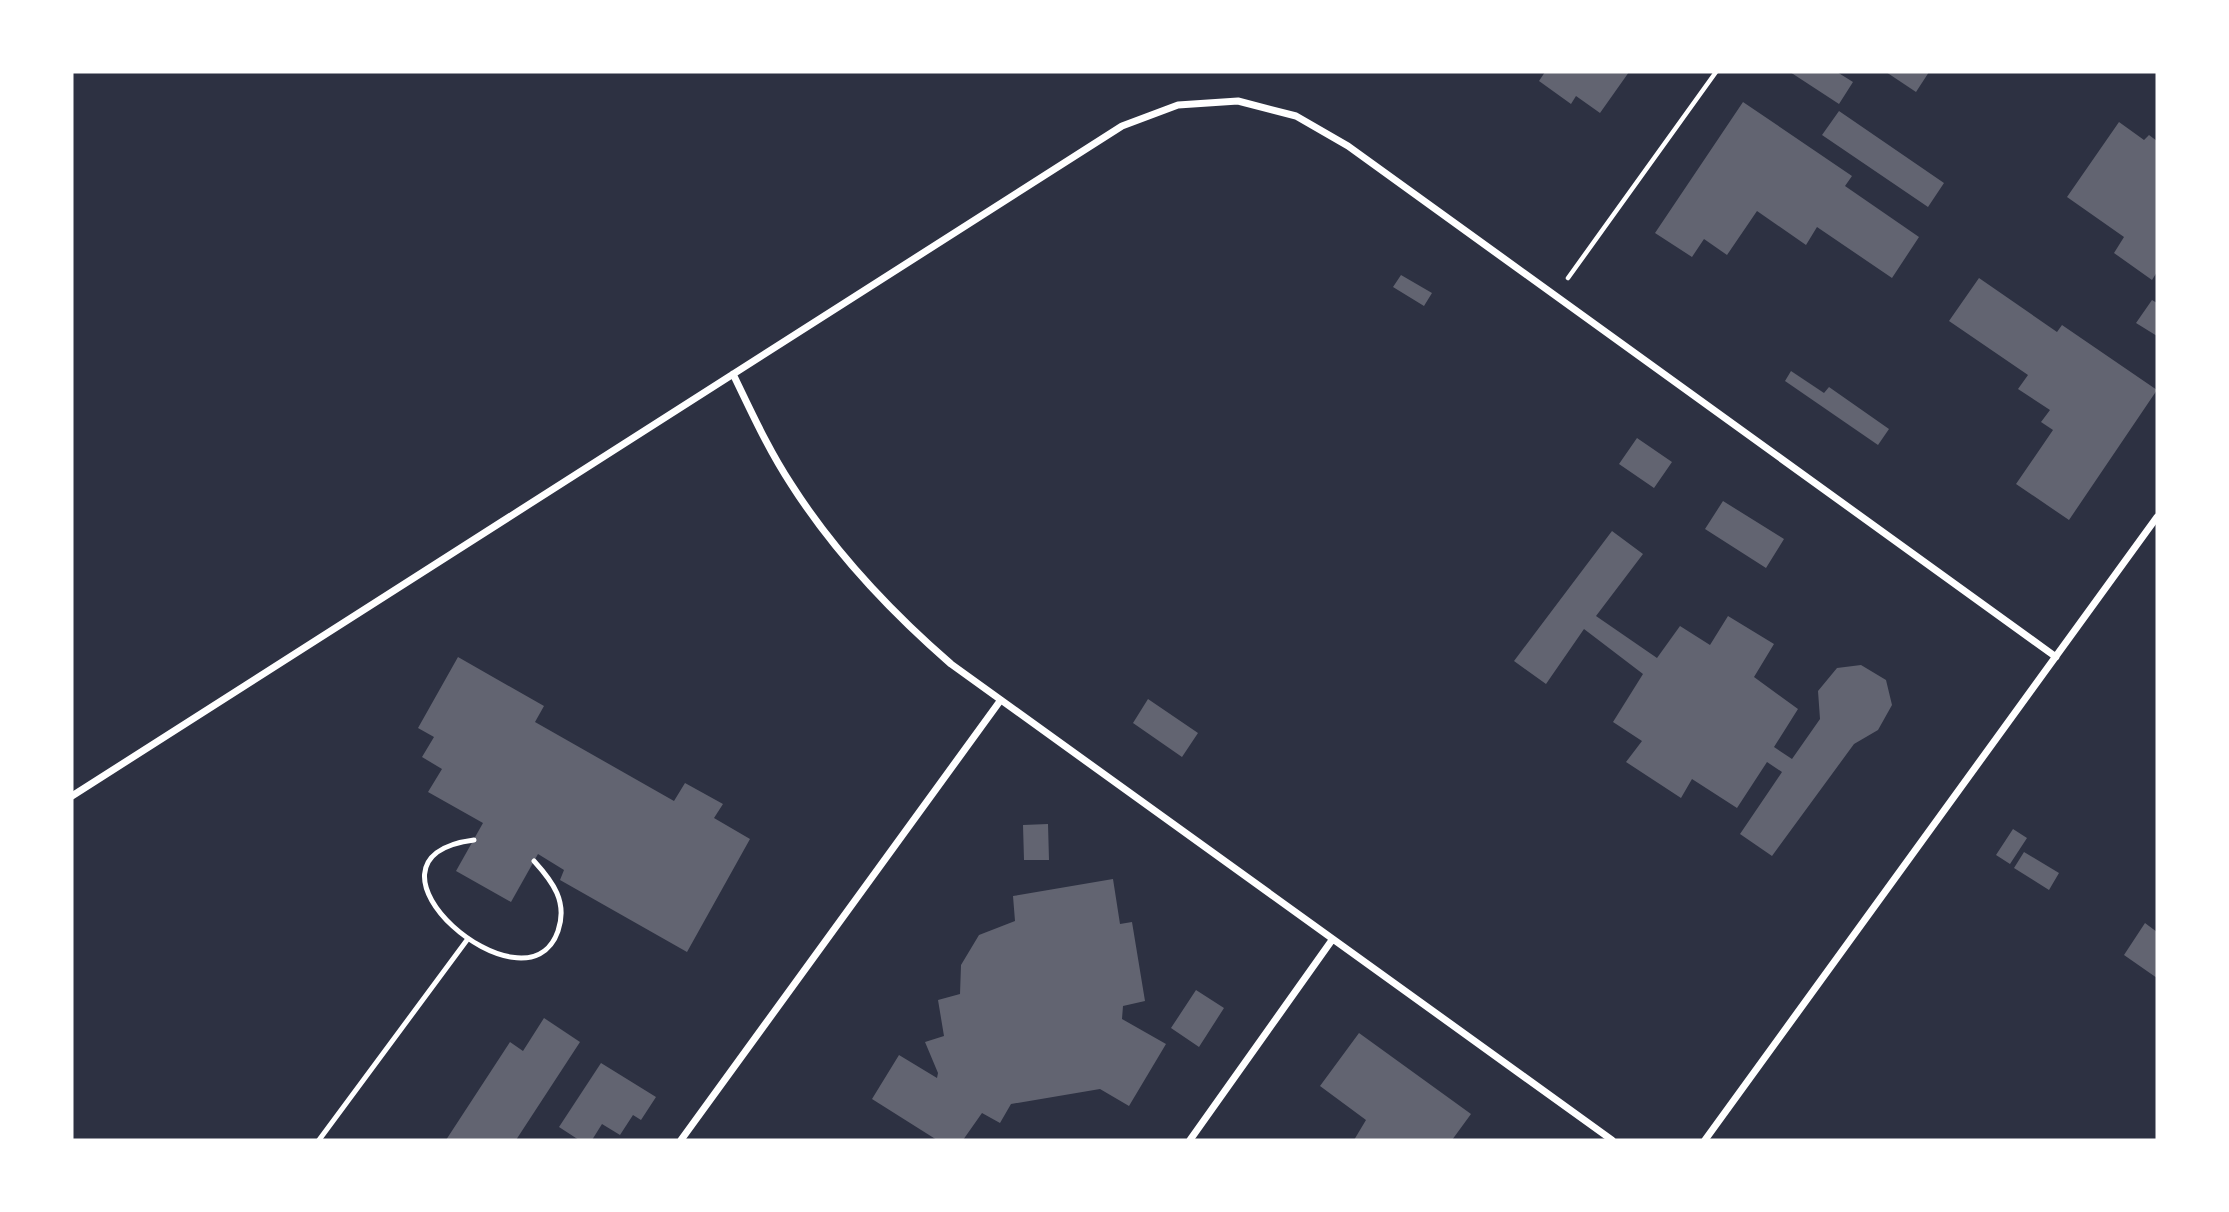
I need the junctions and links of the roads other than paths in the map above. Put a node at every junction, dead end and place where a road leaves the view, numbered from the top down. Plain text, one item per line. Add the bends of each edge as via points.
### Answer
1 (733, 374) junction
2 (2157, 517) edge
3 (2056, 657) junction
4 (1000, 701) junction
5 (72, 796) edge
6 (474, 840) dead end
7 (534, 860) dead end
8 (467, 940) junction
9 (1332, 940) junction
10 (319, 1140) edge
11 (681, 1140) edge
12 (1190, 1140) edge
13 (1612, 1140) edge
14 (1705, 1140) edge

1 - 3 street via 1122,126 1178,105 1238,101 1296,116 1348,146
1 - 4 street via 784,472 863,580 905,624
1 - 5 street
2 - 3 street
3 - 14 street
4 - 9 street
4 - 11 street
6 - 8 lane via 441,848 427,864 425,886 433,904
7 - 8 lane via 560,896 563,918 555,941 536,956 513,957
8 - 10 lane
9 - 12 street
9 - 13 street

